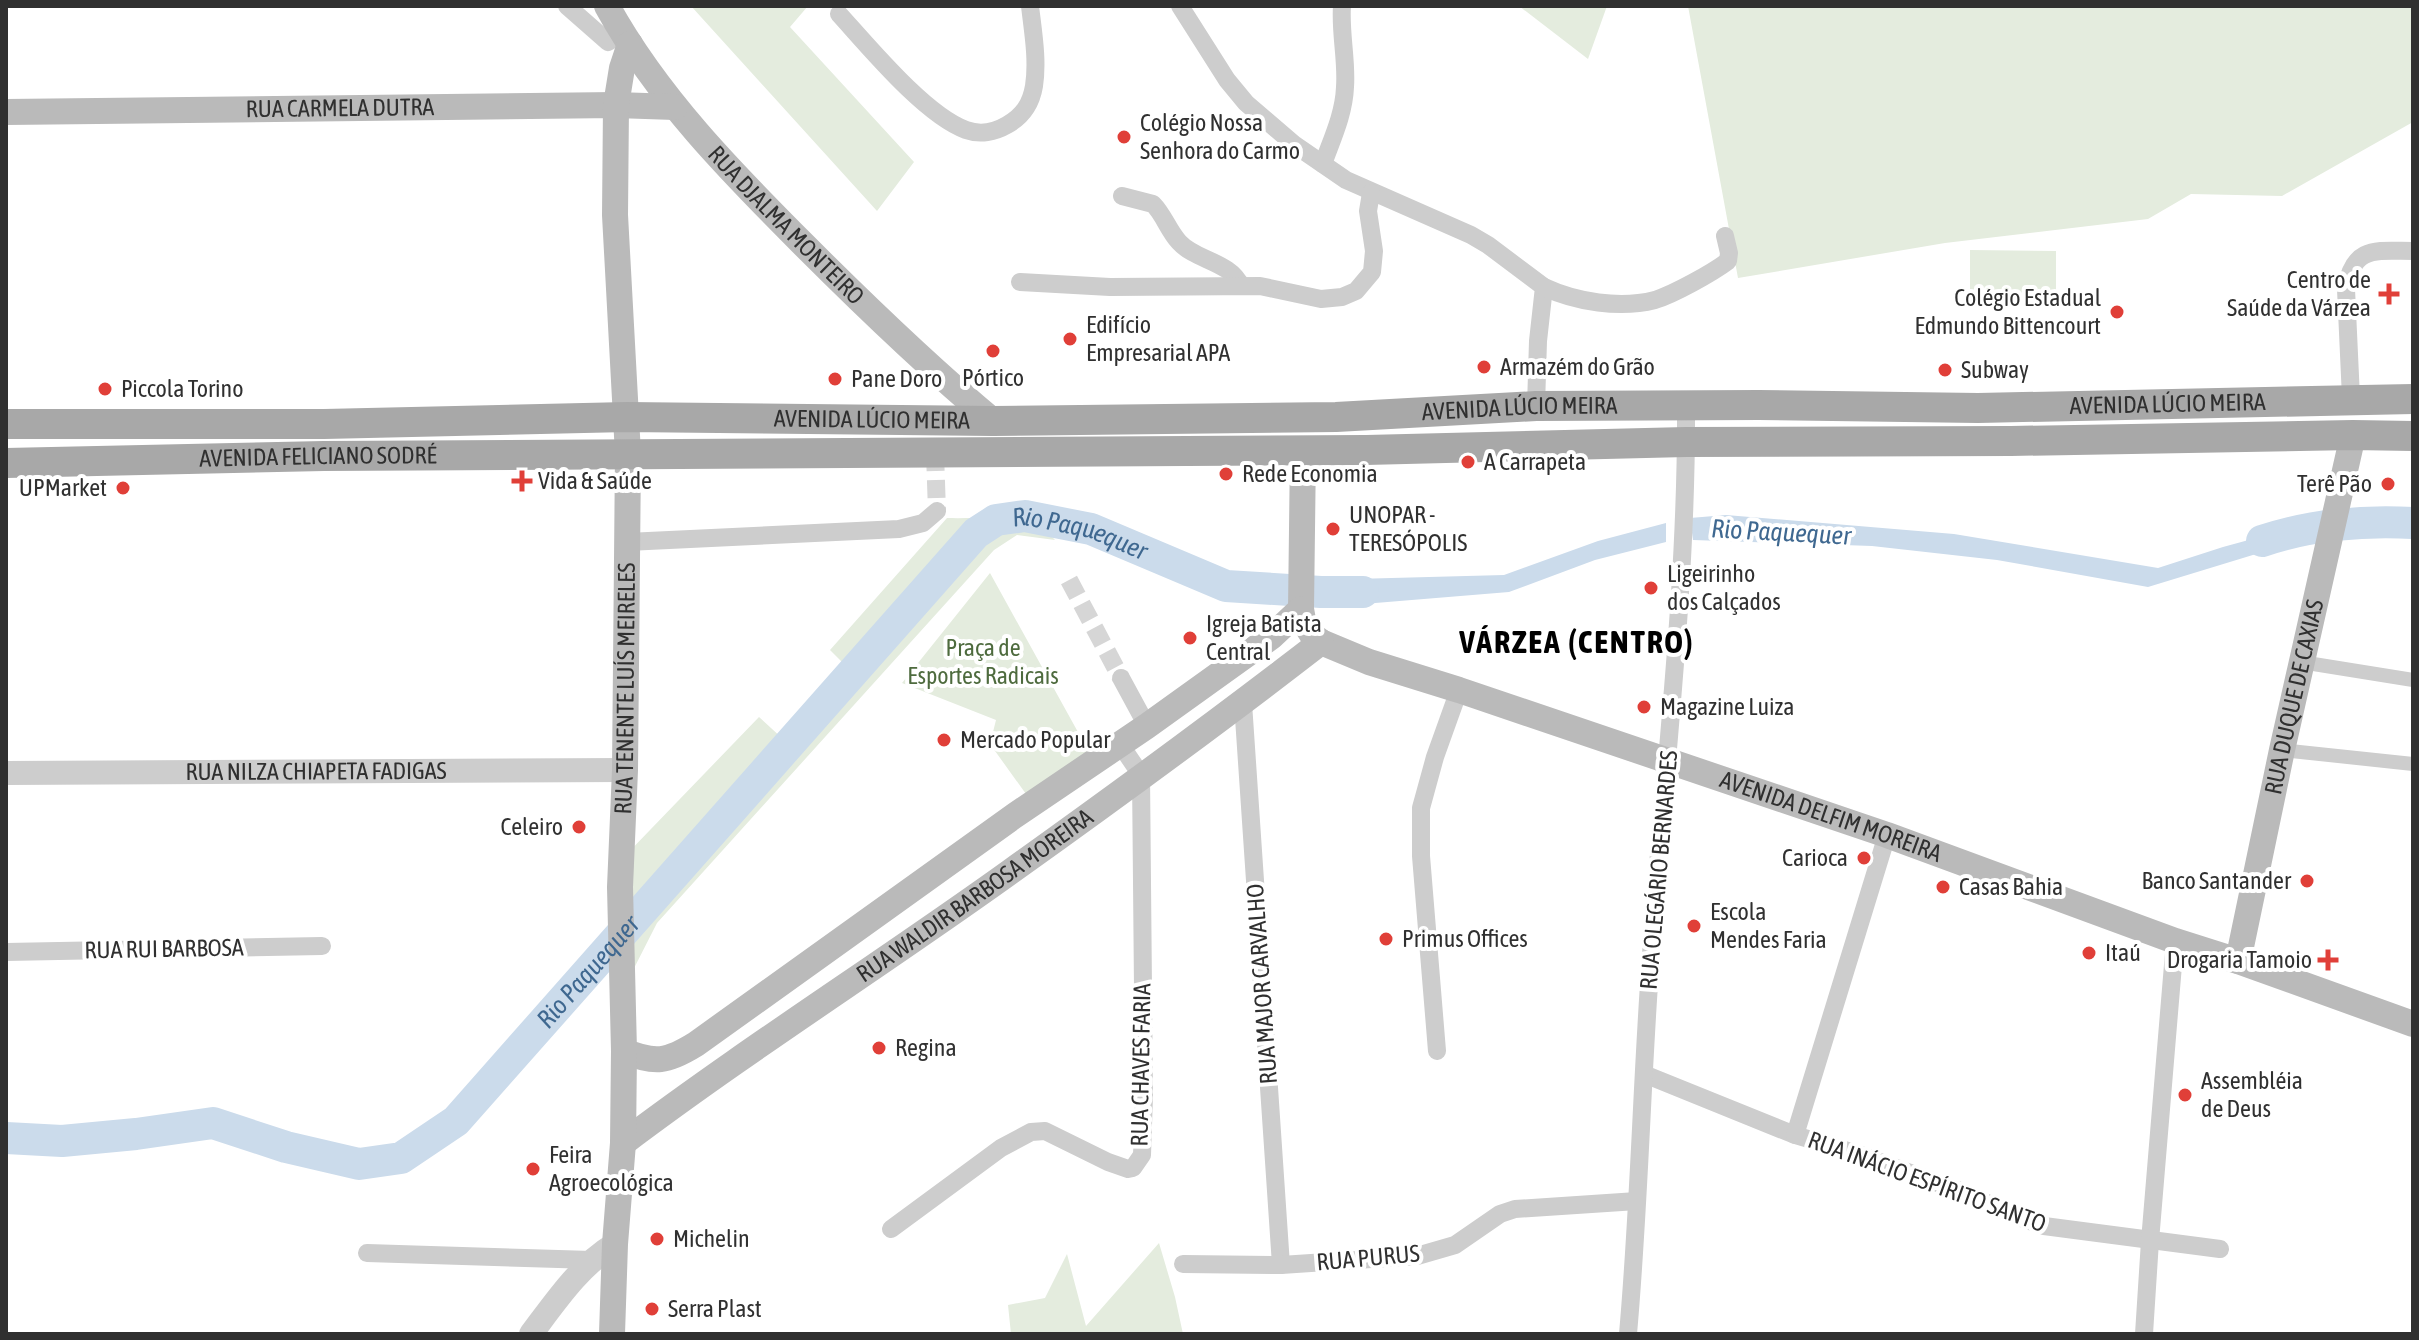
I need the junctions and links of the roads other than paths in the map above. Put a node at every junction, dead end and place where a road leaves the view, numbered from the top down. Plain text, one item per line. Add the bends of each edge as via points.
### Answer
1 (567, 6) edge
2 (1030, 6) edge
3 (1180, 6) edge
4 (1342, 6) edge
5 (839, 14) dead end
6 (619, 26) edge
7 (616, 105) junction
8 (675, 107) junction
9 (6, 112) edge
10 (1323, 164) junction
11 (1371, 193) junction
12 (1122, 196) dead end
13 (1725, 236) dead end
14 (2413, 251) edge
15 (1020, 282) dead end
16 (1241, 286) junction
17 (1544, 287) junction
18 (2351, 398) junction
19 (2413, 399) edge
20 (1536, 406) junction
21 (1686, 407) junction
22 (627, 417) junction
23 (993, 421) junction
24 (6, 424) edge
25 (324, 424) junction
26 (2353, 435) junction
27 (2413, 436) edge
28 (1686, 442) junction
29 (1303, 450) junction
30 (628, 454) junction
31 (324, 456) junction
32 (6, 463) edge
33 (937, 511) dead end
34 (627, 542) junction
35 (1301, 605) junction
36 (1271, 637) junction
37 (1321, 642) junction
38 (2301, 662) junction
39 (1291, 665) junction
40 (1121, 678) tunnel mouth
41 (2413, 680) edge
42 (1459, 690) junction
43 (1243, 703) junction
44 (1147, 726) junction
45 (1120, 744) junction
46 (2282, 750) junction
47 (1668, 761) junction
48 (2413, 764) edge
49 (625, 770) junction
50 (6, 773) edge
51 (1141, 775) junction
52 (1887, 835) junction
53 (986, 837) junction
54 (1010, 872) junction
55 (2175, 941) junction
56 (322, 946) dead end
57 (6, 952) edge
58 (2238, 961) junction
59 (2413, 1024) edge
60 (624, 1051) junction
61 (1437, 1051) dead end
62 (1644, 1074) junction
63 (1795, 1135) junction
64 (623, 1143) junction
65 (1637, 1201) junction
66 (891, 1229) dead end
67 (2150, 1241) junction
68 (615, 1244) junction
69 (2220, 1249) dead end
70 (367, 1253) dead end
71 (592, 1260) junction
72 (1183, 1264) dead end
73 (1281, 1265) junction
74 (531, 1334) edge
75 (612, 1334) edge
76 (1628, 1334) edge
77 (2144, 1334) edge

1 - 6 street via 608,42 617,36
2 - 5 street via 1035,70 1028,106 1005,127 981,132 935,112
3 - 10 street via 1246,103
4 - 10 street via 1345,85
6 - 7 main road, RUA TENENTE LUÍS MEIRELES via 622,68
6 - 8 main road, RUA DJALMA MONTEIRO
7 - 8 main road, RUA CARMELA DUTRA
7 - 9 main road, RUA CARMELA DUTRA
7 - 22 main road, RUA TENENTE LUÍS MEIRELES via 615,215
8 - 23 main road, RUA DJALMA MONTEIRO via 875,315
10 - 11 street
11 - 16 street via 1374,263 1356,291 1330,300
11 - 17 street via 1471,235
12 - 16 street via 1153,204 1179,243 1226,269
13 - 17 street via 1728,261 1657,299 1613,303
14 - 18 street via 2371,253 2354,262 2349,272
15 - 16 street
17 - 20 street
18 - 19 main road, AVENIDA LÚCIO MEIRA
18 - 21 main road, AVENIDA LÚCIO MEIRA via 1978,408
20 - 21 main road, AVENIDA LÚCIO MEIRA
20 - 23 main road, AVENIDA LÚCIO MEIRA via 1336,417
21 - 28 street, RUA OLEGÁRIO BERNARDES
22 - 23 main road, AVENIDA LÚCIO MEIRA
22 - 25 main road, AVENIDA FELICIANO SODRÉ
22 - 30 main road, RUA TENENTE LUÍS MEIRELES
24 - 25 main road, AVENIDA FELICIANO SODRÉ
25 - 31 main road
26 - 27 main road, AVENIDA LÚCIO MEIRA
26 - 28 main road, AVENIDA LÚCIO MEIRA
26 - 38 main road, RUA DUQUE DE CAXIAS
28 - 29 main road, AVENIDA LÚCIO MEIRA
28 - 47 street, RUA OLEGÁRIO BERNARDES
29 - 30 main road, AVENIDA LÚCIO MEIRA
29 - 35 main road
30 - 31 main road, AVENIDA FELICIANO SODRÉ
30 - 34 main road, RUA TENENTE LUÍS MEIRELES
31 - 32 main road, AVENIDA FELICIANO SODRÉ
33 - 34 street via 923,523 899,529
34 - 49 main road, RUA TENENTE LUÍS MEIRELES
35 - 36 main road, RUA WALDIR BARBOSA MOREIRA
35 - 37 main road via 1307,628
35 - 39 street via 1303,639
36 - 39 main road
36 - 44 main road, RUA WALDIR BARBOSA MOREIRA
37 - 39 main road, RUA WALDIR BARBOSA MOREIRA
37 - 42 main road, AVENIDA DELFIM MOREIRA
38 - 41 street
38 - 46 main road, RUA DUQUE DE CAXIAS
39 - 43 main road, RUA WALDIR BARBOSA MOREIRA
40 - 44 street
42 - 47 main road, AVENIDA DELFIM MOREIRA
42 - 61 street via 1420,817
43 - 51 main road, RUA WALDIR BARBOSA MOREIRA
43 - 73 street, RUA MAJOR CARVALHO
44 - 45 main road, RUA WALDIR BARBOSA MOREIRA
45 - 51 street
45 - 53 main road, RUA WALDIR BARBOSA MOREIRA
46 - 48 street
46 - 58 main road, RUA DUQUE DE CAXIAS
47 - 52 main road, AVENIDA DELFIM MOREIRA
47 - 62 street, RUA OLEGÁRIO BERNARDES
49 - 50 street, RUA NILZA CHIAPETA FADIGAS
49 - 60 main road, RUA TENENTE LUÍS MEIRELES via 620,887
51 - 54 main road, RUA WALDIR BARBOSA MOREIRA
51 - 66 street, RUA CHAVES FARIA via 1142,1155 1133,1168 1121,1167 1045,1131 1031,1132
52 - 55 main road, AVENIDA DELFIM MOREIRA
52 - 63 street
53 - 54 main road
53 - 60 main road, RUA WALDIR BARBOSA MOREIRA via 677,1056 649,1059
54 - 64 main road, RUA WALDIR BARBOSA MOREIRA
55 - 58 main road, AVENIDA DELFIM MOREIRA
55 - 67 street
56 - 57 street, RUA RUI BARBOSA
58 - 59 main road, AVENIDA DELFIM MOREIRA
60 - 64 main road, RUA TENENTE LUÍS MEIRELES
62 - 63 street, RUA INÁCIO ESPÍRITO SANTO
62 - 65 street, RUA OLEGÁRIO BERNARDES
63 - 67 street, RUA INÁCIO ESPÍRITO SANTO via 1960,1191 2044,1226
64 - 68 main road, RUA TENENTE LUÍS MEIRELES
65 - 73 street, RUA PURUS via 1515,1209 1455,1245 1417,1256
65 - 76 street, RUA OLEGÁRIO BERNARDES
67 - 69 street, RUA INÁCIO ESPÍRITO SANTO
67 - 77 street
68 - 71 street
68 - 75 main road, RUA TENENTE LUÍS MEIRELES
70 - 71 street
71 - 74 street
72 - 73 street, RUA PURUS

